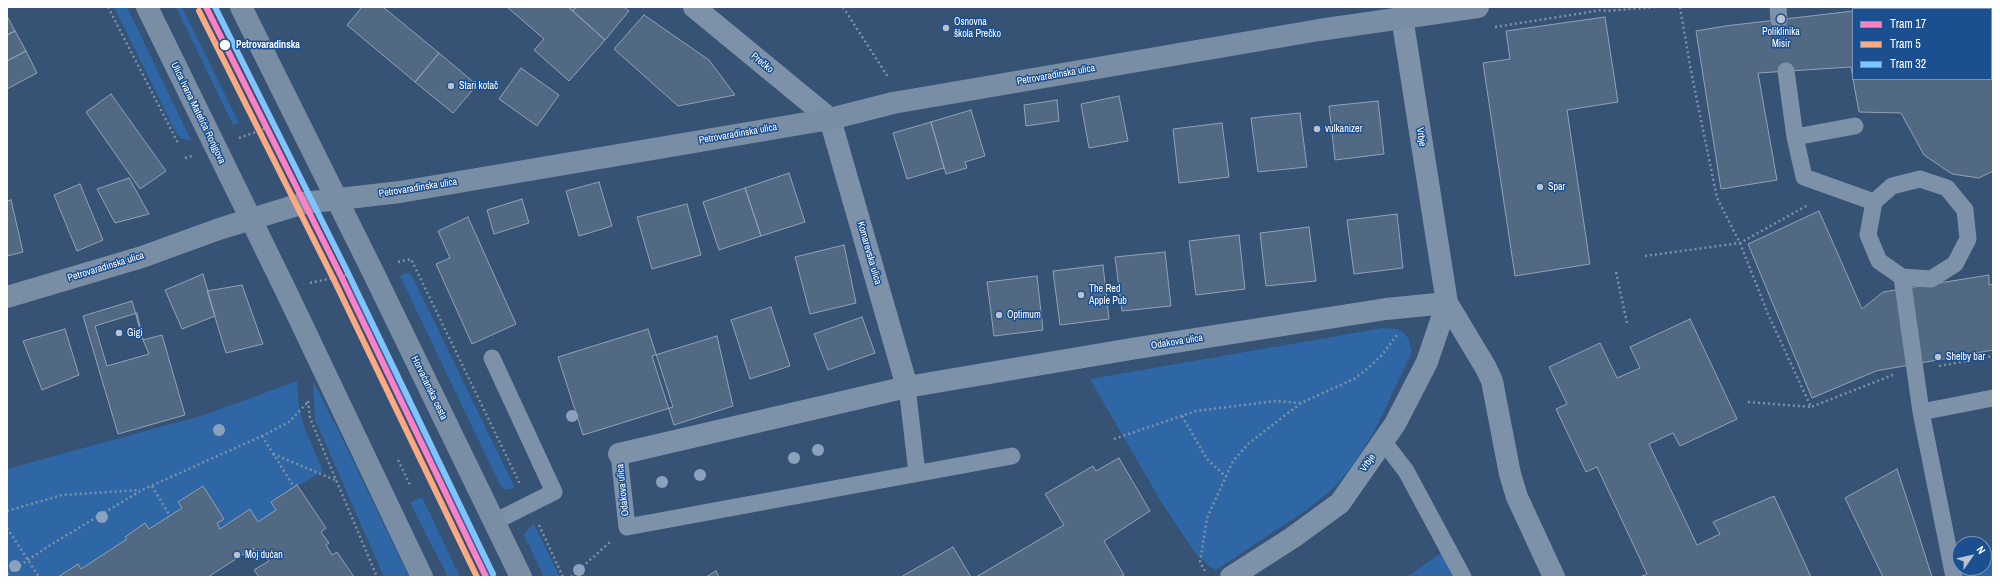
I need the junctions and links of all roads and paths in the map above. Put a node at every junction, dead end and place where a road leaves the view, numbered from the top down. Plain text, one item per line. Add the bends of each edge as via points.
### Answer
1 (108, 7) edge
2 (147, 7) edge
3 (241, 7) edge
4 (694, 7) edge
5 (843, 7) edge
6 (1478, 7) edge
7 (1655, 7) edge
8 (1680, 7) edge
9 (1402, 17) junction
10 (1494, 27) dead end
11 (1786, 71) dead end
12 (889, 78) dead end
13 (830, 119) junction
14 (274, 126) dead end
15 (1855, 126) dead end
16 (1795, 137) junction
17 (239, 138) dead end
18 (178, 143) dead end
19 (1836, 189) junction
20 (336, 199) junction
21 (1874, 202) junction
22 (251, 219) junction
23 (1740, 243) junction
24 (1645, 256) dead end
25 (398, 262) dead end
26 (1616, 272) dead end
27 (346, 275) dead end
28 (1902, 277) junction
29 (316, 282) dead end
30 (7, 297) edge
31 (1447, 303) junction
32 (1627, 323) dead end
33 (1398, 334) dead end
34 (1993, 356) edge
35 (492, 358) dead end
36 (1915, 370) junction
37 (907, 387) junction
38 (306, 395) dead end
39 (1993, 398) edge
40 (308, 402) junction
41 (1748, 402) dead end
42 (1301, 403) junction
43 (1811, 407) junction
44 (1921, 412) junction
45 (1182, 416) junction
46 (262, 436) junction
47 (1114, 439) dead end
48 (1383, 441) junction
49 (273, 454) junction
50 (619, 454) joint
51 (1012, 456) dead end
52 (917, 473) junction
53 (1226, 477) junction
54 (335, 480) junction
55 (152, 486) junction
56 (294, 487) dead end
57 (522, 488) dead end
58 (142, 490) junction
59 (7, 511) edge
60 (170, 516) dead end
61 (494, 522) junction
62 (539, 524) dead end
63 (627, 527) junction
64 (7, 528) edge
65 (28, 560) junction
66 (7, 574) edge
67 (1207, 575) dead end
68 (39, 577) edge
69 (377, 577) edge
70 (422, 577) edge
71 (521, 577) edge
72 (564, 577) edge
73 (571, 577) edge
74 (1231, 577) edge
75 (1463, 577) edge
76 (1554, 577) edge
77 (1954, 577) edge

1 - 18 path
2 - 22 street, Ulica Ivana Matetića Ronjgova
3 - 20 street
4 - 13 street, Prečko
5 - 12 path
6 - 9 street, Petrovaradinska ulica
7 - 10 path via 1602,10
8 - 23 path via 1717,198
9 - 13 street, Petrovaradinska ulica via 901,102
9 - 31 street, Vrbje
11 - 16 lane
13 - 20 street, Petrovaradinska ulica via 400,192
13 - 37 street, Komarevska ulica
14 - 17 path
15 - 16 lane
16 - 19 lane via 1804,178
19 - 21 lane
19 - 23 path
20 - 22 street, Petrovaradinska ulica via 296,205
20 - 61 street, Horvaćanska cesta via 372,268
21 - 28 lane via 1868,235 1879,260
21 - 28 lane via 1892,186 1920,179 1947,188 1965,210 1968,239 1956,264 1931,278
22 - 30 street, Petrovaradinska ulica via 142,257
22 - 70 street
23 - 24 path
23 - 43 path via 1768,314
25 - 57 path via 411,259
26 - 32 path
27 - 29 path
28 - 36 lane
31 - 37 street, Odakova ulica via 1378,310
31 - 48 street, Vrbje via 1427,362 1395,424
31 - 76 street, Vrbje via 1492,381 1510,474
33 - 42 path via 1382,355 1354,379
34 - 36 path
35 - 61 lane via 554,492
36 - 43 path via 1896,374
36 - 44 lane
37 - 50 street, Odakova ulica
37 - 52 lane
38 - 40 path
39 - 44 lane
40 - 46 path via 289,422
40 - 54 path via 310,418
41 - 43 path
42 - 45 path via 1275,401 1196,411
42 - 53 path via 1248,444 1233,461
44 - 77 lane
45 - 47 path
45 - 53 path via 1207,459
46 - 49 path
46 - 55 path
48 - 74 street, Vrbje via 1340,503
48 - 75 lane via 1406,471
49 - 54 path
49 - 56 path
50 - 63 lane, Odakova ulica
51 - 52 lane, Odakova ulica
52 - 63 lane, Odakova ulica
53 - 67 path via 1207,518 1200,562
54 - 69 path
55 - 58 path
55 - 60 path
58 - 59 path via 62,495
58 - 65 path
61 - 71 street, Horvaćanska cesta
62 - 72 path
63 - 73 path
64 - 65 path
65 - 66 path
65 - 68 path

